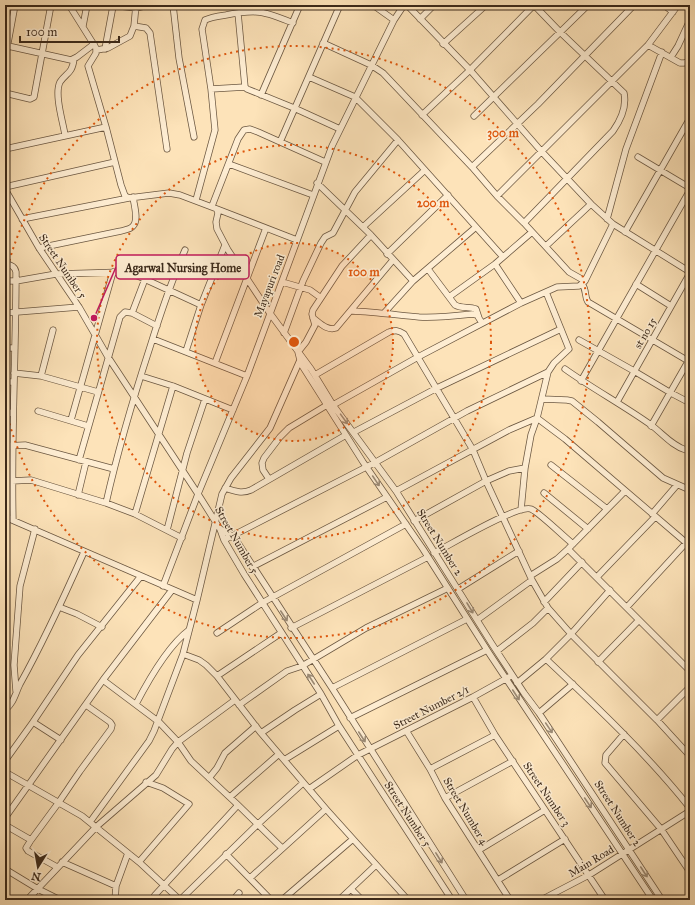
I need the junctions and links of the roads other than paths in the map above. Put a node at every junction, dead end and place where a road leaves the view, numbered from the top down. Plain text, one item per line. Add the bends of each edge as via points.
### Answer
1 (15, 5) edge
2 (51, 5) edge
3 (69, 5) edge
4 (87, 5) edge
5 (111, 5) edge
6 (149, 5) edge
7 (173, 5) edge
8 (300, 5) edge
9 (340, 5) edge
10 (373, 5) edge
11 (404, 5) edge
12 (407, 5) edge
13 (434, 5) edge
14 (486, 5) edge
15 (534, 5) edge
16 (588, 5) edge
17 (634, 5) edge
18 (664, 5) edge
19 (678, 5) edge
20 (136, 7) edge
21 (674, 12) junction
22 (238, 13) junction
23 (420, 19) junction
24 (394, 20) junction
25 (690, 20) edge
26 (292, 23) junction
27 (83, 26) junction
28 (134, 26) junction
29 (8, 28) edge
30 (560, 32) junction
31 (323, 43) junction
32 (443, 44) junction
33 (648, 45) junction
34 (8, 46) junction
35 (95, 47) junction
36 (105, 49) junction
37 (662, 52) junction
38 (42, 53) junction
39 (585, 56) junction
40 (671, 57) junction
41 (5, 59) edge
42 (74, 59) junction
43 (690, 61) edge
44 (371, 65) junction
45 (470, 70) junction
46 (308, 77) junction
47 (611, 80) junction
48 (245, 87) junction
49 (211, 89) junction
50 (5, 93) edge
51 (261, 95) junction
52 (355, 97) junction
53 (493, 97) junction
54 (294, 108) junction
55 (422, 115) junction
56 (474, 116) dead end
57 (690, 118) edge
58 (517, 124) junction
59 (106, 127) junction
60 (340, 129) junction
61 (65, 135) junction
62 (194, 137) dead end
63 (398, 140) junction
64 (280, 142) junction
65 (5, 149) edge
66 (167, 149) dead end
67 (542, 152) junction
68 (638, 157) dead end
69 (115, 162) junction
70 (325, 162) junction
71 (229, 164) junction
72 (472, 167) junction
73 (424, 170) junction
74 (661, 170) junction
75 (567, 178) junction
76 (317, 183) junction
77 (5, 188) edge
78 (690, 189) edge
79 (313, 195) junction
80 (448, 195) junction
81 (497, 196) junction
82 (131, 197) junction
83 (196, 200) junction
84 (591, 204) junction
85 (214, 208) junction
86 (345, 211) junction
87 (22, 219) junction
88 (607, 219) junction
89 (524, 223) junction
90 (613, 224) junction
91 (476, 227) junction
92 (266, 228) junction
93 (363, 228) junction
94 (532, 232) junction
95 (625, 232) junction
96 (371, 235) junction
97 (297, 240) junction
98 (225, 245) junction
99 (546, 246) junction
100 (39, 248) junction
101 (184, 250) dead end
102 (656, 251) junction
103 (388, 254) junction
104 (503, 256) junction
105 (393, 260) junction
106 (5, 263) edge
107 (495, 264) junction
108 (428, 269) junction
109 (113, 272) junction
110 (690, 273) edge
111 (56, 274) junction
112 (247, 278) junction
113 (145, 279) junction
114 (5, 281) edge
115 (16, 281) junction
116 (413, 281) junction
117 (282, 282) junction
118 (583, 283) junction
119 (636, 284) junction
120 (300, 288) junction
121 (169, 291) junction
122 (546, 292) junction
123 (449, 297) junction
124 (321, 298) junction
125 (520, 303) junction
126 (201, 305) junction
127 (671, 306) junction
128 (79, 307) junction
129 (352, 311) junction
130 (269, 312) junction
131 (384, 312) junction
132 (5, 313) edge
133 (16, 313) junction
134 (132, 313) junction
135 (313, 318) junction
136 (616, 319) junction
137 (480, 321) junction
138 (157, 326) junction
139 (561, 329) junction
140 (53, 330) dead end
141 (284, 333) junction
142 (95, 335) junction
143 (153, 339) junction
144 (579, 340) dead end
145 (652, 340) junction
146 (5, 348) edge
147 (15, 348) junction
148 (186, 351) junction
149 (598, 351) junction
150 (298, 352) junction
151 (108, 357) junction
152 (418, 357) junction
153 (300, 360) junction
154 (689, 360) edge
155 (215, 363) junction
156 (565, 370) dead end
157 (634, 370) junction
158 (548, 372) junction
159 (14, 373) junction
160 (315, 375) junction
161 (41, 376) junction
162 (140, 376) junction
163 (247, 376) junction
164 (581, 381) junction
165 (5, 382) edge
166 (14, 382) junction
167 (80, 386) junction
168 (174, 386) junction
169 (437, 388) junction
170 (98, 392) junction
171 (671, 393) junction
172 (134, 397) junction
173 (205, 399) junction
174 (542, 399) junction
175 (617, 402) junction
176 (690, 402) edge
177 (330, 405) junction
178 (233, 410) junction
179 (38, 411) dead end
180 (13, 412) junction
181 (5, 414) edge
182 (454, 418) junction
183 (537, 418) junction
184 (71, 420) junction
185 (88, 426) junction
186 (652, 426) junction
187 (354, 432) junction
188 (159, 435) junction
189 (346, 435) junction
190 (13, 445) junction
191 (5, 446) edge
192 (690, 448) edge
193 (473, 450) junction
194 (79, 460) junction
195 (86, 462) junction
196 (376, 462) junction
197 (551, 465) dead end
198 (366, 467) junction
199 (525, 468) junction
200 (114, 469) junction
201 (182, 470) junction
202 (269, 479) junction
203 (12, 481) junction
204 (486, 481) junction
205 (677, 485) junction
206 (225, 488) junction
207 (690, 490) edge
208 (396, 491) junction
209 (625, 491) junction
210 (544, 493) dead end
211 (198, 494) junction
212 (78, 495) junction
213 (387, 497) junction
214 (106, 503) junction
215 (607, 509) junction
216 (521, 510) junction
217 (136, 514) junction
218 (654, 515) junction
219 (5, 517) edge
220 (502, 517) junction
221 (13, 520) junction
222 (215, 521) junction
223 (414, 521) junction
224 (406, 524) junction
225 (35, 529) junction
226 (220, 529) junction
227 (588, 529) junction
228 (167, 530) junction
229 (232, 536) junction
230 (182, 538) junction
231 (224, 540) junction
232 (573, 544) junction
233 (688, 545) edge
234 (568, 549) junction
235 (519, 551) junction
236 (84, 552) junction
237 (434, 553) junction
238 (428, 557) junction
239 (582, 562) junction
240 (252, 567) junction
241 (141, 576) junction
242 (597, 577) junction
243 (531, 578) junction
244 (164, 586) junction
245 (448, 588) junction
246 (458, 589) junction
247 (172, 590) junction
248 (610, 590) junction
249 (272, 598) junction
250 (197, 600) junction
251 (544, 602) junction
252 (262, 603) junction
253 (59, 607) junction
254 (627, 607) junction
255 (548, 608) junction
256 (467, 619) junction
257 (477, 620) junction
258 (639, 620) junction
259 (102, 626) junction
260 (291, 628) junction
261 (189, 629) junction
262 (281, 632) junction
263 (217, 633) dead end
264 (570, 634) junction
265 (487, 650) junction
266 (497, 651) junction
267 (183, 654) junction
268 (546, 658) junction
269 (312, 660) junction
270 (598, 662) junction
271 (302, 666) junction
272 (690, 672) edge
273 (512, 675) junction
274 (217, 676) junction
275 (506, 679) junction
276 (103, 680) junction
277 (518, 683) junction
278 (572, 684) junction
279 (690, 687) edge
280 (332, 688) junction
281 (16, 692) junction
282 (321, 694) junction
283 (473, 697) junction
284 (235, 700) junction
285 (136, 704) junction
286 (86, 705) junction
287 (239, 705) junction
288 (5, 710) edge
289 (539, 713) junction
290 (350, 718) junction
291 (657, 720) junction
292 (33, 722) junction
293 (159, 722) junction
294 (256, 726) junction
295 (339, 726) junction
296 (407, 732) junction
297 (261, 733) junction
298 (624, 734) junction
299 (495, 735) junction
300 (61, 740) junction
301 (178, 742) junction
302 (370, 750) junction
303 (279, 754) junction
304 (358, 756) junction
305 (690, 756) edge
306 (284, 760) junction
307 (5, 761) edge
308 (513, 761) junction
309 (430, 768) junction
310 (5, 772) edge
311 (209, 778) junction
312 (146, 782) junction
313 (303, 783) junction
314 (29, 785) junction
315 (309, 789) junction
316 (230, 797) junction
317 (445, 798) junction
318 (59, 802) junction
319 (238, 805) junction
320 (326, 809) junction
321 (546, 810) junction
322 (690, 810) edge
323 (5, 818) edge
324 (90, 822) junction
325 (258, 824) junction
326 (5, 825) edge
327 (96, 827) junction
328 (661, 829) junction
329 (353, 839) junction
330 (565, 839) junction
331 (31, 840) junction
332 (282, 848) junction
333 (629, 849) junction
334 (479, 850) junction
335 (128, 853) junction
336 (622, 853) junction
337 (226, 854) junction
338 (62, 862) junction
339 (139, 862) junction
340 (376, 865) junction
341 (58, 867) junction
342 (5, 869) edge
343 (690, 872) edge
344 (589, 875) junction
345 (250, 878) junction
346 (498, 880) junction
347 (165, 885) junction
348 (116, 886) junction
349 (38, 889) junction
350 (351, 889) junction
351 (239, 893) dead end
352 (27, 900) edge
353 (60, 900) edge
354 (115, 900) edge
355 (152, 900) edge
356 (180, 900) edge
357 (233, 900) edge
358 (271, 900) edge
359 (282, 900) edge
360 (339, 900) edge
361 (362, 900) edge
362 (408, 900) edge
363 (452, 900) edge
364 (466, 900) edge
365 (510, 900) edge
366 (541, 900) edge
367 (605, 900) edge
368 (653, 900) edge
369 (662, 900) edge

1 - 29 street
2 - 38 street
3 - 27 street
4 - 27 street
5 - 20 street
5 - 36 street
6 - 20 street
7 - 62 street via 179,58
8 - 26 street
9 - 31 street
10 - 24 street
11 - 24 street, Mayapuri road
12 - 23 street
13 - 23 street
14 - 32 street
15 - 30 street
15 - 45 street
16 - 30 street
17 - 39 street
18 - 21 street
19 - 21 street
20 - 28 street
21 - 33 street
22 - 26 street via 265,12
22 - 48 street
22 - 49 street via 208,18 203,23
23 - 32 street
24 - 44 street, Mayapuri road
25 - 40 street
26 - 51 street
27 - 35 street
28 - 36 street via 130,36
28 - 66 street via 146,28 150,33
29 - 34 street
30 - 39 street
30 - 53 street
31 - 44 street
31 - 46 street
32 - 45 street
33 - 37 street
33 - 47 street
34 - 38 street
34 - 41 street
35 - 36 street
35 - 42 street
35 - 59 street via 88,66
37 - 40 street
37 - 88 street via 626,149
38 - 42 street
38 - 50 street via 33,98
39 - 47 street
39 - 58 street
40 - 43 street via 680,63
42 - 61 street via 72,70 60,82 58,91
44 - 52 street, Mayapuri road
44 - 55 street via 393,82
45 - 53 street
45 - 55 street
46 - 52 street
46 - 54 street
47 - 67 street
47 - 75 street via 624,93 625,98 618,124
48 - 49 street
48 - 51 street
49 - 83 street via 215,130
51 - 54 street
52 - 60 street, Mayapuri road
52 - 63 street
53 - 56 street
53 - 58 street
54 - 60 street
54 - 64 street
55 - 72 street
57 - 74 street
58 - 67 street
58 - 72 street
59 - 61 street
59 - 69 street
60 - 70 street, Mayapuri road
61 - 65 street
63 - 73 street
63 - 86 street via 355,192
64 - 70 street
64 - 71 street via 250,129 244,130
67 - 75 street
67 - 81 street
68 - 74 street
69 - 77 street
69 - 82 street via 124,194
70 - 76 street, Mayapuri road
71 - 79 street
71 - 85 street
72 - 81 street
73 - 80 street
73 - 93 street
74 - 78 street
74 - 95 street
75 - 84 street
75 - 89 street
76 - 79 street, Mayapuri road
76 - 86 street
77 - 87 street, Street Number 5
78 - 102 street
79 - 97 street, Mayapuri road
80 - 91 street
80 - 103 street
81 - 89 street
82 - 83 street via 169,194
82 - 87 street
82 - 100 street via 136,218 133,227
83 - 85 street
84 - 88 street
84 - 99 street
85 - 92 street
85 - 98 street, Street Number 2 via 218,213 217,230
86 - 93 street
86 - 120 street via 333,233 325,237 321,243
87 - 100 street, Street Number 5
88 - 90 street
89 - 94 street
90 - 95 street
90 - 118 street
91 - 104 street
91 - 108 street
92 - 97 street
92 - 112 street
93 - 96 street
94 - 99 street
94 - 104 street
95 - 102 street
96 - 103 street
96 - 124 street via 342,266
97 - 117 street, Mayapuri road
98 - 112 street, Street Number 2
98 - 126 street
99 - 118 street via 569,272
100 - 111 street, Street Number 5
101 - 121 street
102 - 110 street
102 - 119 street
103 - 105 street
104 - 107 street
105 - 116 street
105 - 129 street
106 - 115 street via 15,268
107 - 123 street
107 - 125 street
108 - 116 street
108 - 123 street
109 - 111 street
109 - 113 street via 130,273
109 - 142 street
110 - 127 street, st no 15
111 - 115 street
111 - 128 street, Street Number 5
112 - 130 street, Street Number 2
112 - 155 street
113 - 121 street
113 - 134 street
114 - 115 street
115 - 133 street
116 - 131 street
117 - 120 street
117 - 130 street, Mayapuri road
118 - 122 street
118 - 136 street via 588,302
119 - 127 street
119 - 136 street
120 - 124 street via 314,292
120 - 141 street
121 - 126 street
121 - 138 street
122 - 125 street
122 - 139 street
123 - 137 street via 457,306 476,309
124 - 135 street via 313,310
125 - 137 street
126 - 148 street
127 - 145 street, st no 15
128 - 133 street
128 - 142 street, Street Number 5
129 - 131 street
129 - 135 street via 339,327 332,330
130 - 141 street, Street Number 2
130 - 163 street, Mayapuri road
131 - 137 street via 430,317 472,314
132 - 133 street
133 - 147 street
134 - 138 street
134 - 151 street via 124,312 120,317
135 - 150 street via 315,325 312,332
136 - 145 street
136 - 149 street
137 - 152 street
138 - 143 street
139 - 158 street via 569,349
139 - 169 street
140 - 161 street
141 - 150 street, Street Number 2
142 - 151 street, Street Number 5
142 - 167 street
143 - 148 street
143 - 162 street
144 - 149 street
145 - 154 street
145 - 157 street, st no 15
146 - 147 street
147 - 159 street
148 - 155 street
149 - 157 street
149 - 164 street
150 - 153 street
150 - 160 street, Street Number 2
151 - 170 street
151 - 172 street, Street Number 5
152 - 160 street via 404,334 396,330
152 - 169 street
152 - 177 street
153 - 177 street
153 - 206 street via 270,428
154 - 171 street
155 - 163 street
156 - 164 street
157 - 171 street
157 - 175 street, st no 15
158 - 174 street
158 - 182 street
159 - 161 street
159 - 166 street
160 - 177 street, Street Number 2
161 - 167 street
162 - 168 street
162 - 172 street
163 - 178 street, Mayapuri road
164 - 175 street
165 - 166 street
166 - 180 street
167 - 170 street
167 - 184 street
168 - 173 street
168 - 188 street
169 - 182 street
169 - 187 street
170 - 185 street
171 - 176 street
171 - 186 street
172 - 188 street, Street Number 5
172 - 200 street
173 - 178 street
173 - 201 street
174 - 183 street
174 - 205 street via 572,401 663,478
175 - 186 street
177 -> 187 street, Street Number 2
177 - 189 street
177 - 202 street via 289,428 280,437 262,463
178 - 211 street, Mayapuri road
179 - 184 street
180 - 181 street
180 - 190 street
182 - 193 street
182 - 196 street
183 - 193 street
183 - 199 street
183 - 209 street
184 - 185 street
185 - 194 street
186 - 192 street via 681,449
187 - 196 street, Street Number 2
188 - 201 street, Street Number 5
188 - 217 street
189 - 198 street
189 - 202 street
190 - 191 street
190 - 194 street via 25,444
190 - 203 street
193 - 204 street
193 - 208 street
194 - 195 street
195 - 200 street
195 - 212 street
196 - 198 street
196 - 208 street, Street Number 2
197 - 215 street
198 -> 213 street
198 - 229 street
199 - 204 street via 508,471
199 - 216 street
200 - 214 street
201 - 211 street, Street Number 5
201 - 228 street
202 - 206 street via 246,492
203 - 212 street via 31,480
203 - 221 street
204 - 220 street
204 - 223 street
205 - 207 street
205 - 218 street
206 - 222 street
208 - 223 street, Street Number 2
209 - 215 street
209 - 218 street
210 - 227 street
211 - 222 street, Street Number 5
211 - 230 street, Mayapuri road
212 - 214 street
213 - 224 street
213 - 240 street
214 - 217 street
215 - 227 street
216 - 220 street
216 - 232 street via 535,511
217 - 228 street
218 - 233 street
218 - 242 street
219 - 221 street
220 - 235 street
220 - 237 street
221 - 225 street
222 - 226 street, Street Number 5
222 - 250 street
223 - 237 street, Street Number 2
224 - 238 street
224 - 249 street
225 - 236 street
225 - 281 street via 20,586 14,665
226 - 229 street
226 - 231 street, Street Number 5
227 - 232 street
228 - 230 street
229 - 231 street
229 - 240 street
230 - 244 street, Mayapuri road
231 - 252 street, Street Number 5
232 - 234 street
233 - 254 street
234 - 239 street
234 - 243 street
235 - 243 street
235 - 246 street
236 - 241 street
236 - 253 street
237 - 246 street, Street Number 2
238 - 245 street
238 - 260 street
239 - 242 street
239 - 251 street
240 - 249 street
241 - 244 street
241 - 259 street
242 - 248 street
243 - 251 street
243 - 257 street
244 - 247 street
245 - 256 street
245 - 269 street via 366,628
246 -> 257 street, Street Number 2
247 - 250 street
247 - 276 street
248 - 254 street
248 - 264 street
249 - 252 street
249 -> 260 street
250 - 261 street
251 - 255 street
252 - 262 street, Street Number 5
252 - 263 street
253 - 259 street
253 - 281 street
254 - 258 street
255 - 264 street
255 - 266 street
256 - 265 street
256 - 280 street
257 - 266 street, Street Number 2
258 - 270 street
258 - 272 street
259 - 292 street via 78,655
260 - 269 street
261 - 267 street
261 - 285 street via 175,642
262 - 271 street, Street Number 5
262 - 274 street
264 - 268 street
264 - 270 street
265 - 275 street
265 - 290 street
266 - 273 street, Street Number 2
267 - 274 street via 199,660
267 - 293 street
268 - 277 street
268 - 278 street
269 - 271 street
269 - 280 street
270 - 291 street
282 -> 271 street, Street Number 5
271 - 287 street via 287,671
273 - 275 street, Street Number 2/1
273 - 277 street, Street Number 2
274 - 284 street
275 - 283 street, Street Number 2/1
275 -> 336 street
276 - 285 street
276 - 286 street
277 - 289 street, Street Number 2
278 - 289 street
278 - 298 street
279 - 291 street
280 - 290 street
281 - 288 street via 14,700
282 - 295 street, Street Number 5
282 - 297 street
283 - 296 street, Street Number 2/1
283 - 299 street, Street Number 3
284 - 287 street
284 - 301 street
285 - 293 street
286 - 300 street
286 - 318 street via 112,725
287 - 294 street
289 -> 333 street, Street Number 2
290 -> 302 street
291 - 305 street
292 - 300 street
292 - 307 street
293 - 301 street
293 - 324 street via 149,741
294 - 297 street
294 - 311 street via 225,753
295 - 304 street, Street Number 5
295 - 306 street
296 - 302 street, Street Number 2/1
296 - 309 street, Street Number 4
297 - 303 street
298 - 322 street
298 - 328 street via 606,755 605,762
299 - 308 street, Street Number 3
299 - 309 street
300 - 314 street
301 - 311 street via 191,761
301 - 312 street via 156,775
302 - 304 street, Street Number 2/1
302 -> 364 street
303 - 306 street
303 - 316 street
304 - 315 street, Street Number 2/1
304 - 363 street, Street Number 5
306 - 313 street
308 - 317 street
308 - 321 street, Street Number 3
309 - 317 street, Street Number 4
310 - 314 street
311 - 316 street
312 - 327 street
312 - 339 street via 163,788 189,804
313 - 315 street
313 - 325 street
314 - 318 street
314 - 323 street
315 - 320 street
316 - 319 street
317 - 334 street, Street Number 4
318 - 324 street
318 - 331 street
319 - 325 street
319 - 347 street
320 - 329 street
320 - 332 street
321 - 330 street, Street Number 3
321 - 334 street
322 - 328 street, Main Road
324 - 327 street
325 - 332 street
325 - 337 street
326 - 331 street
327 - 335 street
327 - 338 street
328 - 333 street, Main Road
328 - 343 street
329 - 340 street
329 - 359 street
330 - 344 street, Street Number 3
330 - 346 street
331 - 341 street via 26,847 27,850
332 - 345 street
333 - 336 street, Main Road
333 -> 369 street, Street Number 2
334 - 346 street, Street Number 4
335 - 339 street
335 - 348 street
336 - 344 street, Main Road
336 - 368 street
337 - 345 street
337 - 356 street
338 - 341 street
338 - 348 street
339 - 347 street
340 - 350 street
340 - 362 street
341 - 349 street
342 - 349 street
344 - 366 street, Main Road
344 - 367 street, Street Number 3
345 - 358 street
346 - 365 street, Street Number 4
347 - 355 street
347 - 356 street
348 - 354 street
349 - 352 street
349 - 353 street
350 - 360 street
350 - 361 street
351 - 357 street

